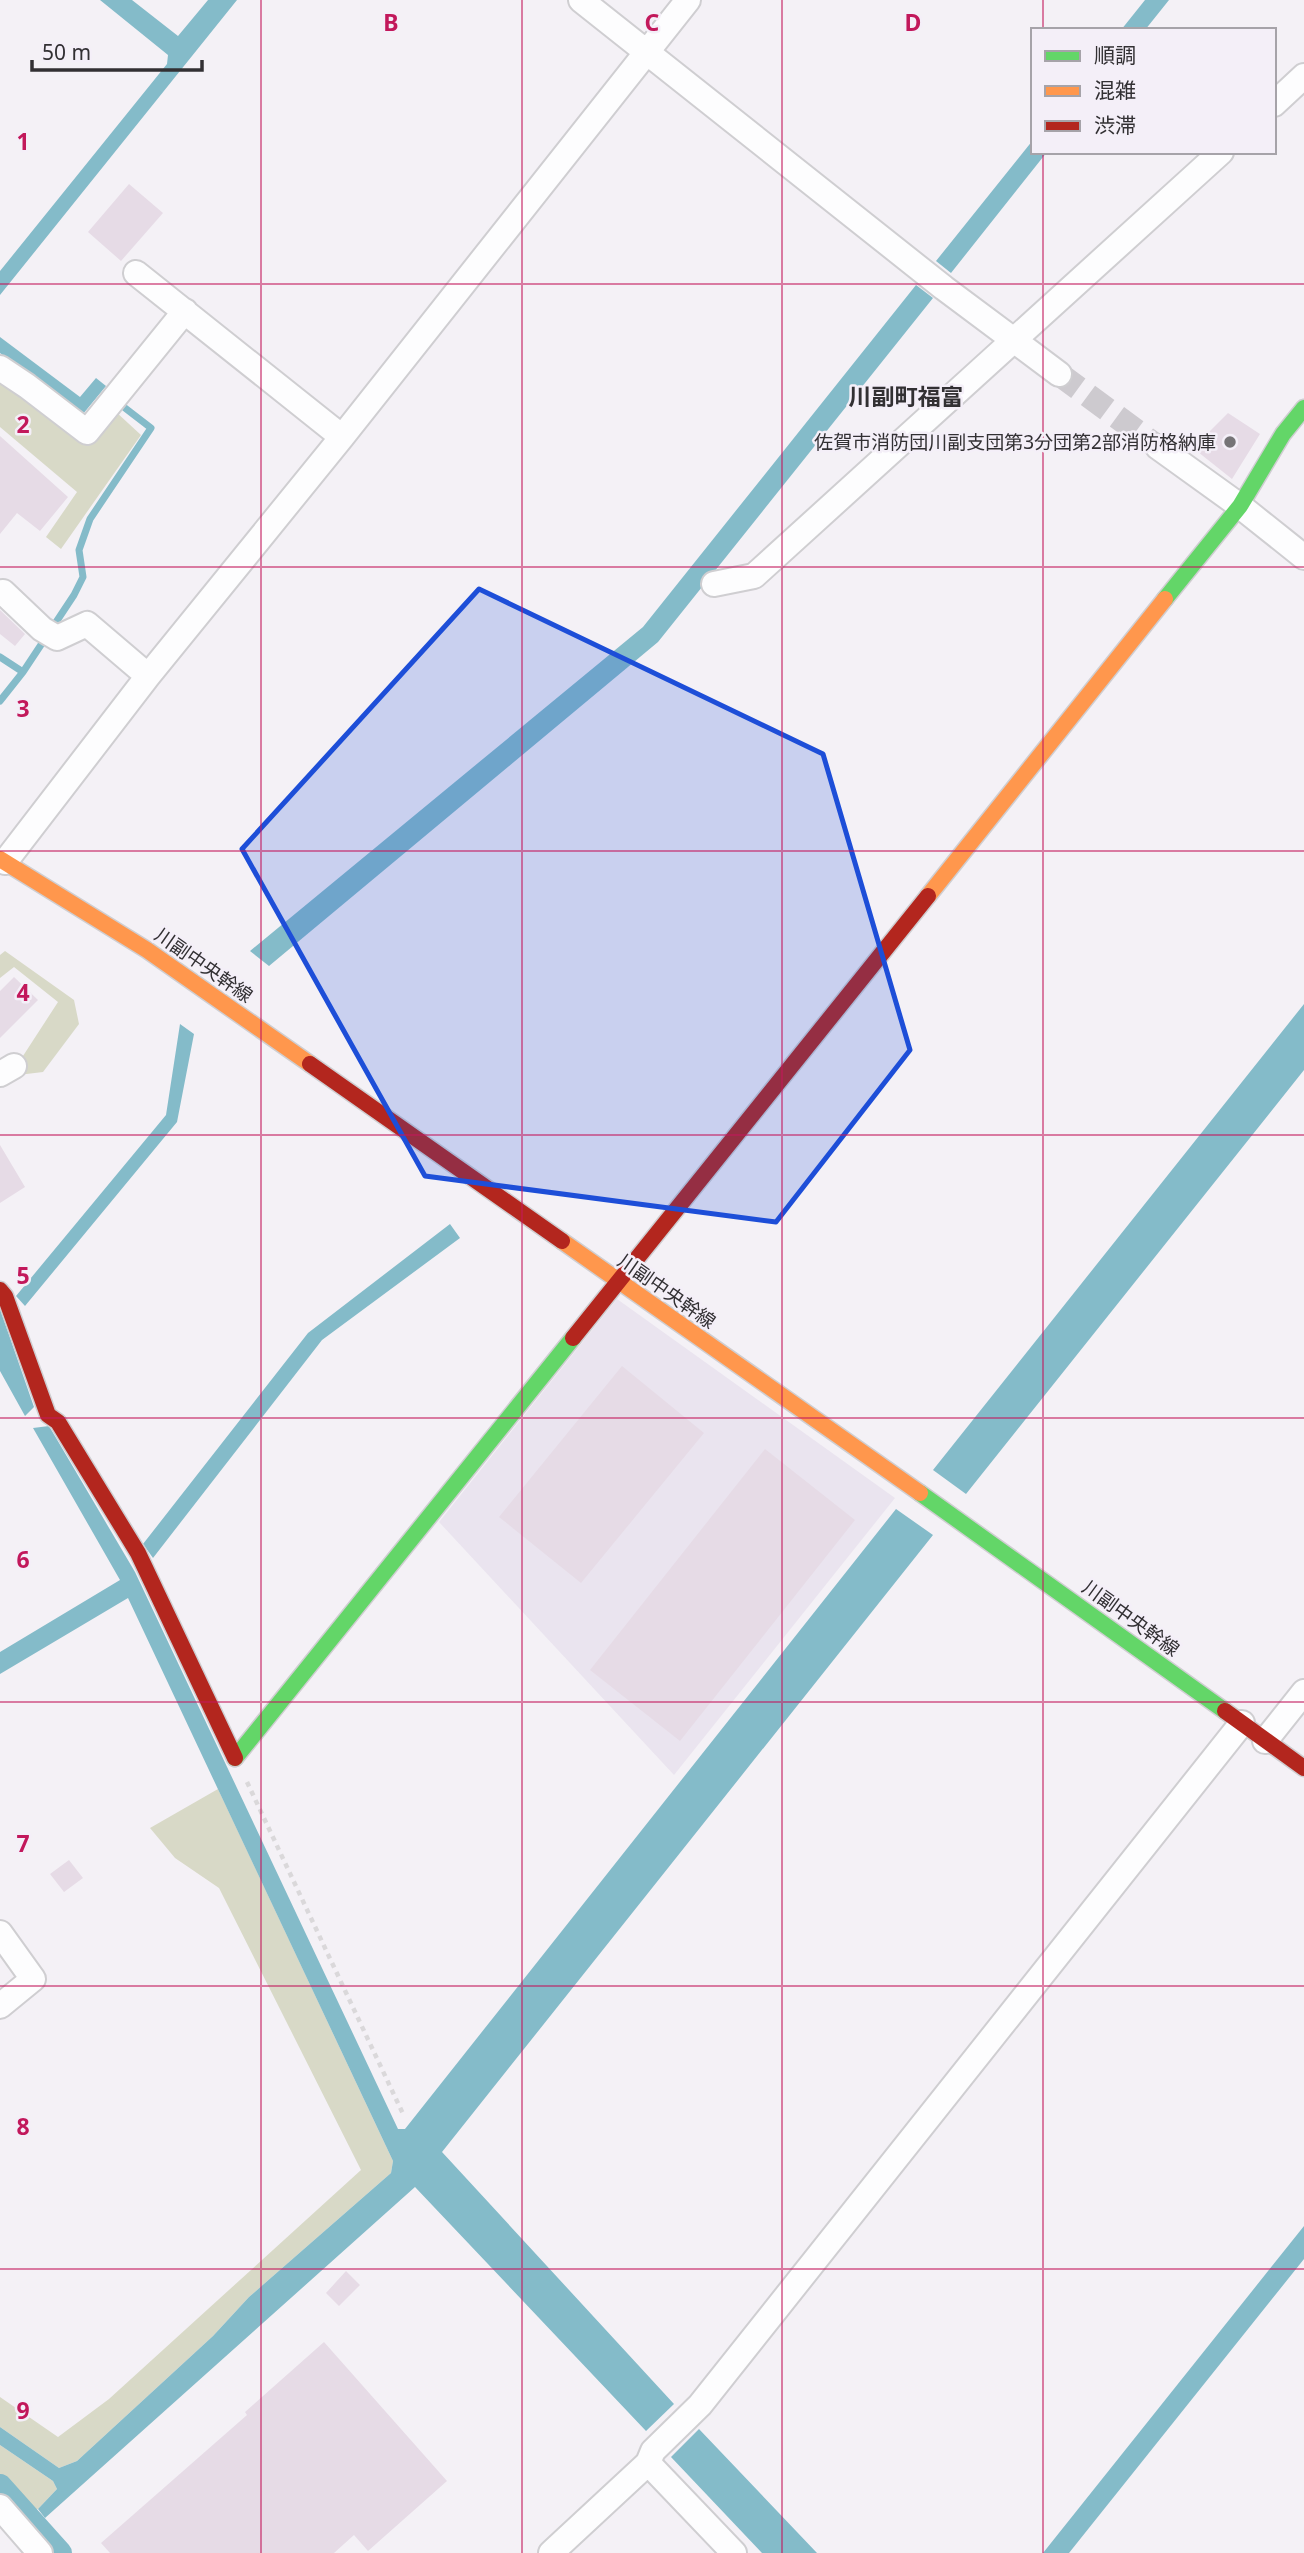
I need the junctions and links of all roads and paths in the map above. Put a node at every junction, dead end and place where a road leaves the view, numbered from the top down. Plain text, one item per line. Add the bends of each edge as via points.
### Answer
1 (580, 0) edge
2 (688, 0) edge
3 (646, 51) junction
4 (1304, 76) edge
5 (1276, 102) edge
6 (1220, 154) edge
7 (136, 273) dead end
8 (185, 311) junction
9 (1016, 341) junction
10 (0, 368) edge
11 (1059, 374) tunnel mouth
12 (1304, 408) edge
13 (342, 436) junction
14 (1158, 447) tunnel mouth
15 (1240, 506) junction
16 (1304, 557) edge
17 (714, 584) dead end
18 (3, 593) dead end
19 (148, 676) junction
20 (2, 861) edge
21 (619, 1283) junction
22 (0, 1290) edge
23 (1304, 1692) edge
24 (1242, 1723) junction
25 (1265, 1741) junction
26 (236, 1759) junction
27 (1304, 1768) edge
28 (0, 1933) edge
29 (0, 2006) edge
30 (404, 2116) dead end
31 (648, 2463) junction
32 (0, 2507) edge
33 (40, 2553) edge
34 (551, 2553) edge
35 (734, 2553) edge

1 - 3 street
2 - 3 street
3 - 9 street
3 - 13 street
4 - 5 street
6 - 9 street
7 - 8 street
8 - 10 street via 87,432
8 - 13 street
9 - 11 street
9 - 17 street via 754,576
12 - 15 street
13 - 19 street
14 - 15 street
15 - 16 street
15 - 21 street
18 - 19 street via 50,634 87,624
19 - 20 street
20 - 21 street, 川副中央幹線 via 147,950
21 - 24 street, 川副中央幹線
21 - 26 street
22 - 26 street via 48,1415 58,1422 138,1553
23 - 25 street
24 - 25 street, 川副中央幹線
24 - 31 street via 699,2405 653,2451
25 - 27 street, 川副中央幹線
26 - 30 path
28 - 29 street via 33,1979
31 - 34 street
31 - 35 street
32 - 33 street

